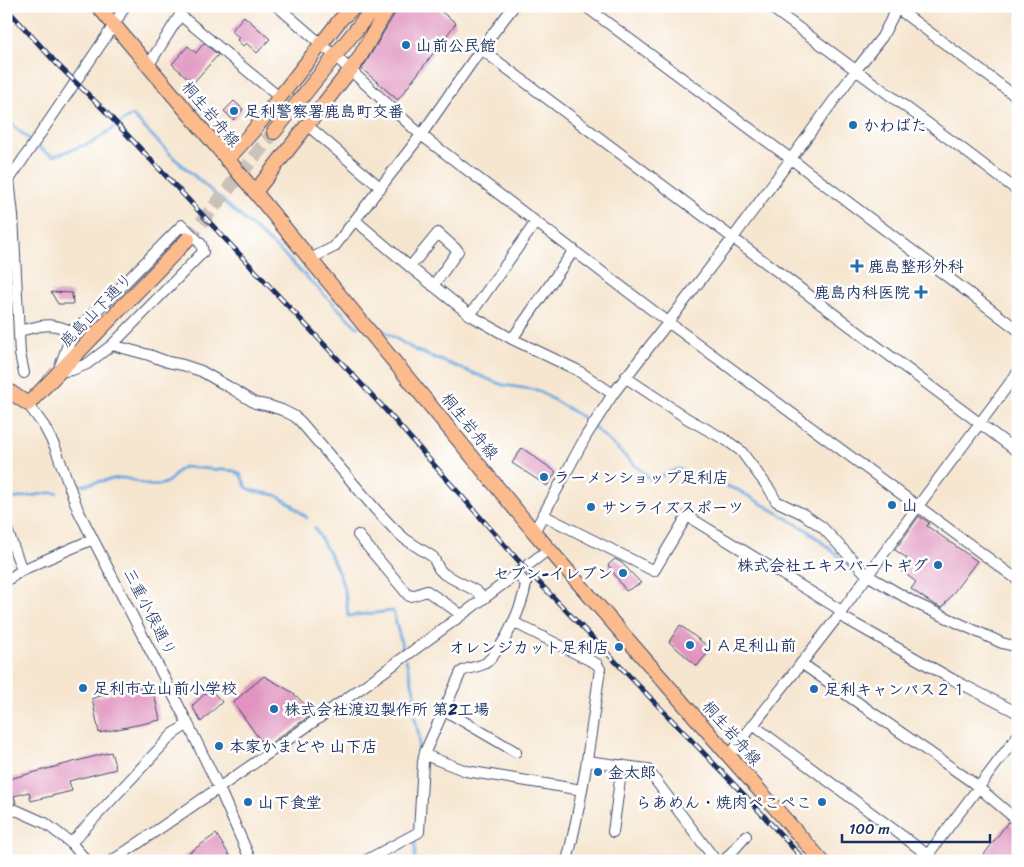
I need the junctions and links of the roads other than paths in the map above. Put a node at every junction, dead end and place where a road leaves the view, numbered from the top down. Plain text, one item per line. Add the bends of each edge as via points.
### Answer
1 (98, 6) edge
2 (125, 6) edge
3 (277, 6) edge
4 (355, 6) edge
5 (375, 6) edge
6 (389, 6) edge
7 (514, 6) edge
8 (585, 6) edge
9 (769, 6) edge
10 (896, 7) edge
11 (114, 25) junction
12 (320, 44) junction
13 (481, 49) junction
14 (335, 56) junction
15 (148, 66) junction
16 (856, 70) junction
17 (350, 71) junction
18 (280, 97) junction
19 (1018, 98) edge
20 (307, 125) junction
21 (274, 132) tunnel mouth
22 (422, 135) junction
23 (791, 159) junction
24 (228, 160) junction
25 (8, 178) edge
26 (381, 188) junction
27 (1018, 191) edge
28 (255, 192) junction
29 (356, 221) junction
30 (536, 222) junction
31 (734, 238) junction
32 (188, 239) tunnel mouth
33 (574, 250) junction
34 (310, 259) junction
35 (410, 267) junction
36 (11, 272) edge
37 (433, 286) junction
38 (470, 315) junction
39 (668, 322) junction
40 (1018, 330) edge
41 (19, 331) junction
42 (75, 333) junction
43 (512, 339) junction
44 (112, 345) junction
45 (58, 372) junction
46 (1018, 372) edge
47 (24, 373) dead end
48 (625, 378) junction
49 (6, 389) edge
50 (613, 394) junction
51 (28, 404) junction
52 (980, 423) junction
53 (1018, 452) edge
54 (918, 506) junction
55 (543, 516) junction
56 (6, 527) edge
57 (534, 532) junction
58 (358, 535) dead end
59 (93, 539) junction
60 (549, 549) junction
61 (22, 570) junction
62 (517, 574) junction
63 (867, 576) junction
64 (1018, 580) edge
65 (6, 581) edge
66 (484, 598) junction
67 (841, 613) junction
68 (461, 615) junction
69 (513, 622) junction
70 (1018, 647) edge
71 (801, 663) junction
72 (444, 710) junction
73 (1018, 713) edge
74 (188, 724) junction
75 (753, 725) junction
76 (1018, 735) edge
77 (516, 752) dead end
78 (425, 755) junction
79 (729, 756) junction
80 (587, 761) junction
81 (622, 765) junction
82 (978, 787) junction
83 (219, 788) junction
84 (582, 790) junction
85 (6, 814) edge
86 (1018, 820) edge
87 (613, 832) dead end
88 (746, 836) dead end
89 (71, 843) junction
90 (929, 859) edge
91 (87, 861) edge
92 (112, 861) edge
93 (252, 861) edge
94 (365, 861) edge
95 (566, 861) edge
96 (716, 861) edge
97 (724, 861) edge
98 (822, 861) edge

1 - 11 main road, 桐生岩舟線
2 - 11 street
3 - 12 street
4 - 12 main road
5 - 14 main road
6 - 17 main road
7 - 13 street
8 - 23 street
9 - 16 street
10 - 16 street via 882,37
10 - 19 street
11 - 15 main road, 桐生岩舟線
11 - 25 street
12 - 14 street
12 - 18 main road
13 - 22 street
13 - 31 street
14 - 17 street
14 - 21 main road
15 - 18 street via 180,14
15 - 24 main road, 桐生岩舟線
16 - 23 street
16 - 27 street
17 - 20 main road
17 - 22 street
18 - 24 main road
20 - 26 street
20 - 28 main road
22 - 26 street
22 - 30 street
23 - 31 street
23 - 40 street
24 - 28 main road, 桐生岩舟線
25 - 36 street via 13,215
26 - 29 street
28 - 34 main road, 桐生岩舟線
29 - 34 street via 334,248
29 - 35 street
30 - 33 street
30 - 38 street
31 - 39 street
31 - 52 street
32 - 45 main road, 鹿島山下通り
33 - 39 street
33 - 43 street
34 - 57 main road, 桐生岩舟線
35 - 37 street
35 - 37 street via 438,233 458,251
36 - 41 street
37 - 38 street
38 - 43 street
39 - 48 street
39 - 54 street
41 - 42 street via 49,324
41 - 47 street
42 - 44 street via 182,225 201,244 203,252
42 - 45 street
43 - 50 street via 577,370
44 - 45 street via 87,364
44 - 66 street via 183,365 215,379 255,403 294,416 395,530 432,557 444,574
45 - 51 main road, 鹿島山下通り
46 - 52 street
48 - 50 street
48 - 63 street via 741,451 776,501 822,527
49 - 51 main road, 三重小俣通り
50 - 55 street via 586,436
51 - 59 street, 三重小俣通り via 55,447 78,510
52 - 53 street
52 - 54 street
54 - 63 street
54 - 64 street
55 - 57 street
55 - 67 street via 654,571 687,516
56 - 61 street
57 - 60 main road, 桐生岩舟線
58 - 68 street via 409,596 427,591
59 - 61 street
59 - 74 street, 三重小俣通り
60 - 62 street
60 - 79 main road, 桐生岩舟線
61 - 65 street
62 - 66 street
62 - 69 street via 526,584
63 - 67 street
63 - 70 street via 917,604 1002,643
66 - 68 street
67 - 71 street
67 - 73 street via 952,679
68 - 83 street
69 - 72 street via 497,651 485,664 461,672
69 - 80 street via 597,664 600,669
71 - 75 street
71 - 82 street
72 - 77 street
72 - 78 street
74 - 83 street, 三重小俣通り
74 - 89 street via 173,734
75 - 79 street
75 - 90 street
76 - 82 street
78 - 84 street via 466,771
78 - 94 street via 420,832
79 - 98 main road, 桐生岩舟線
80 - 81 street
80 - 84 street
81 - 87 street
81 - 96 street via 647,769
82 - 86 street
82 - 90 street
83 - 92 street
83 - 93 street, 三重小俣通り
84 - 95 street
85 - 89 street via 16,810 45,822
88 - 97 street
89 - 91 street

